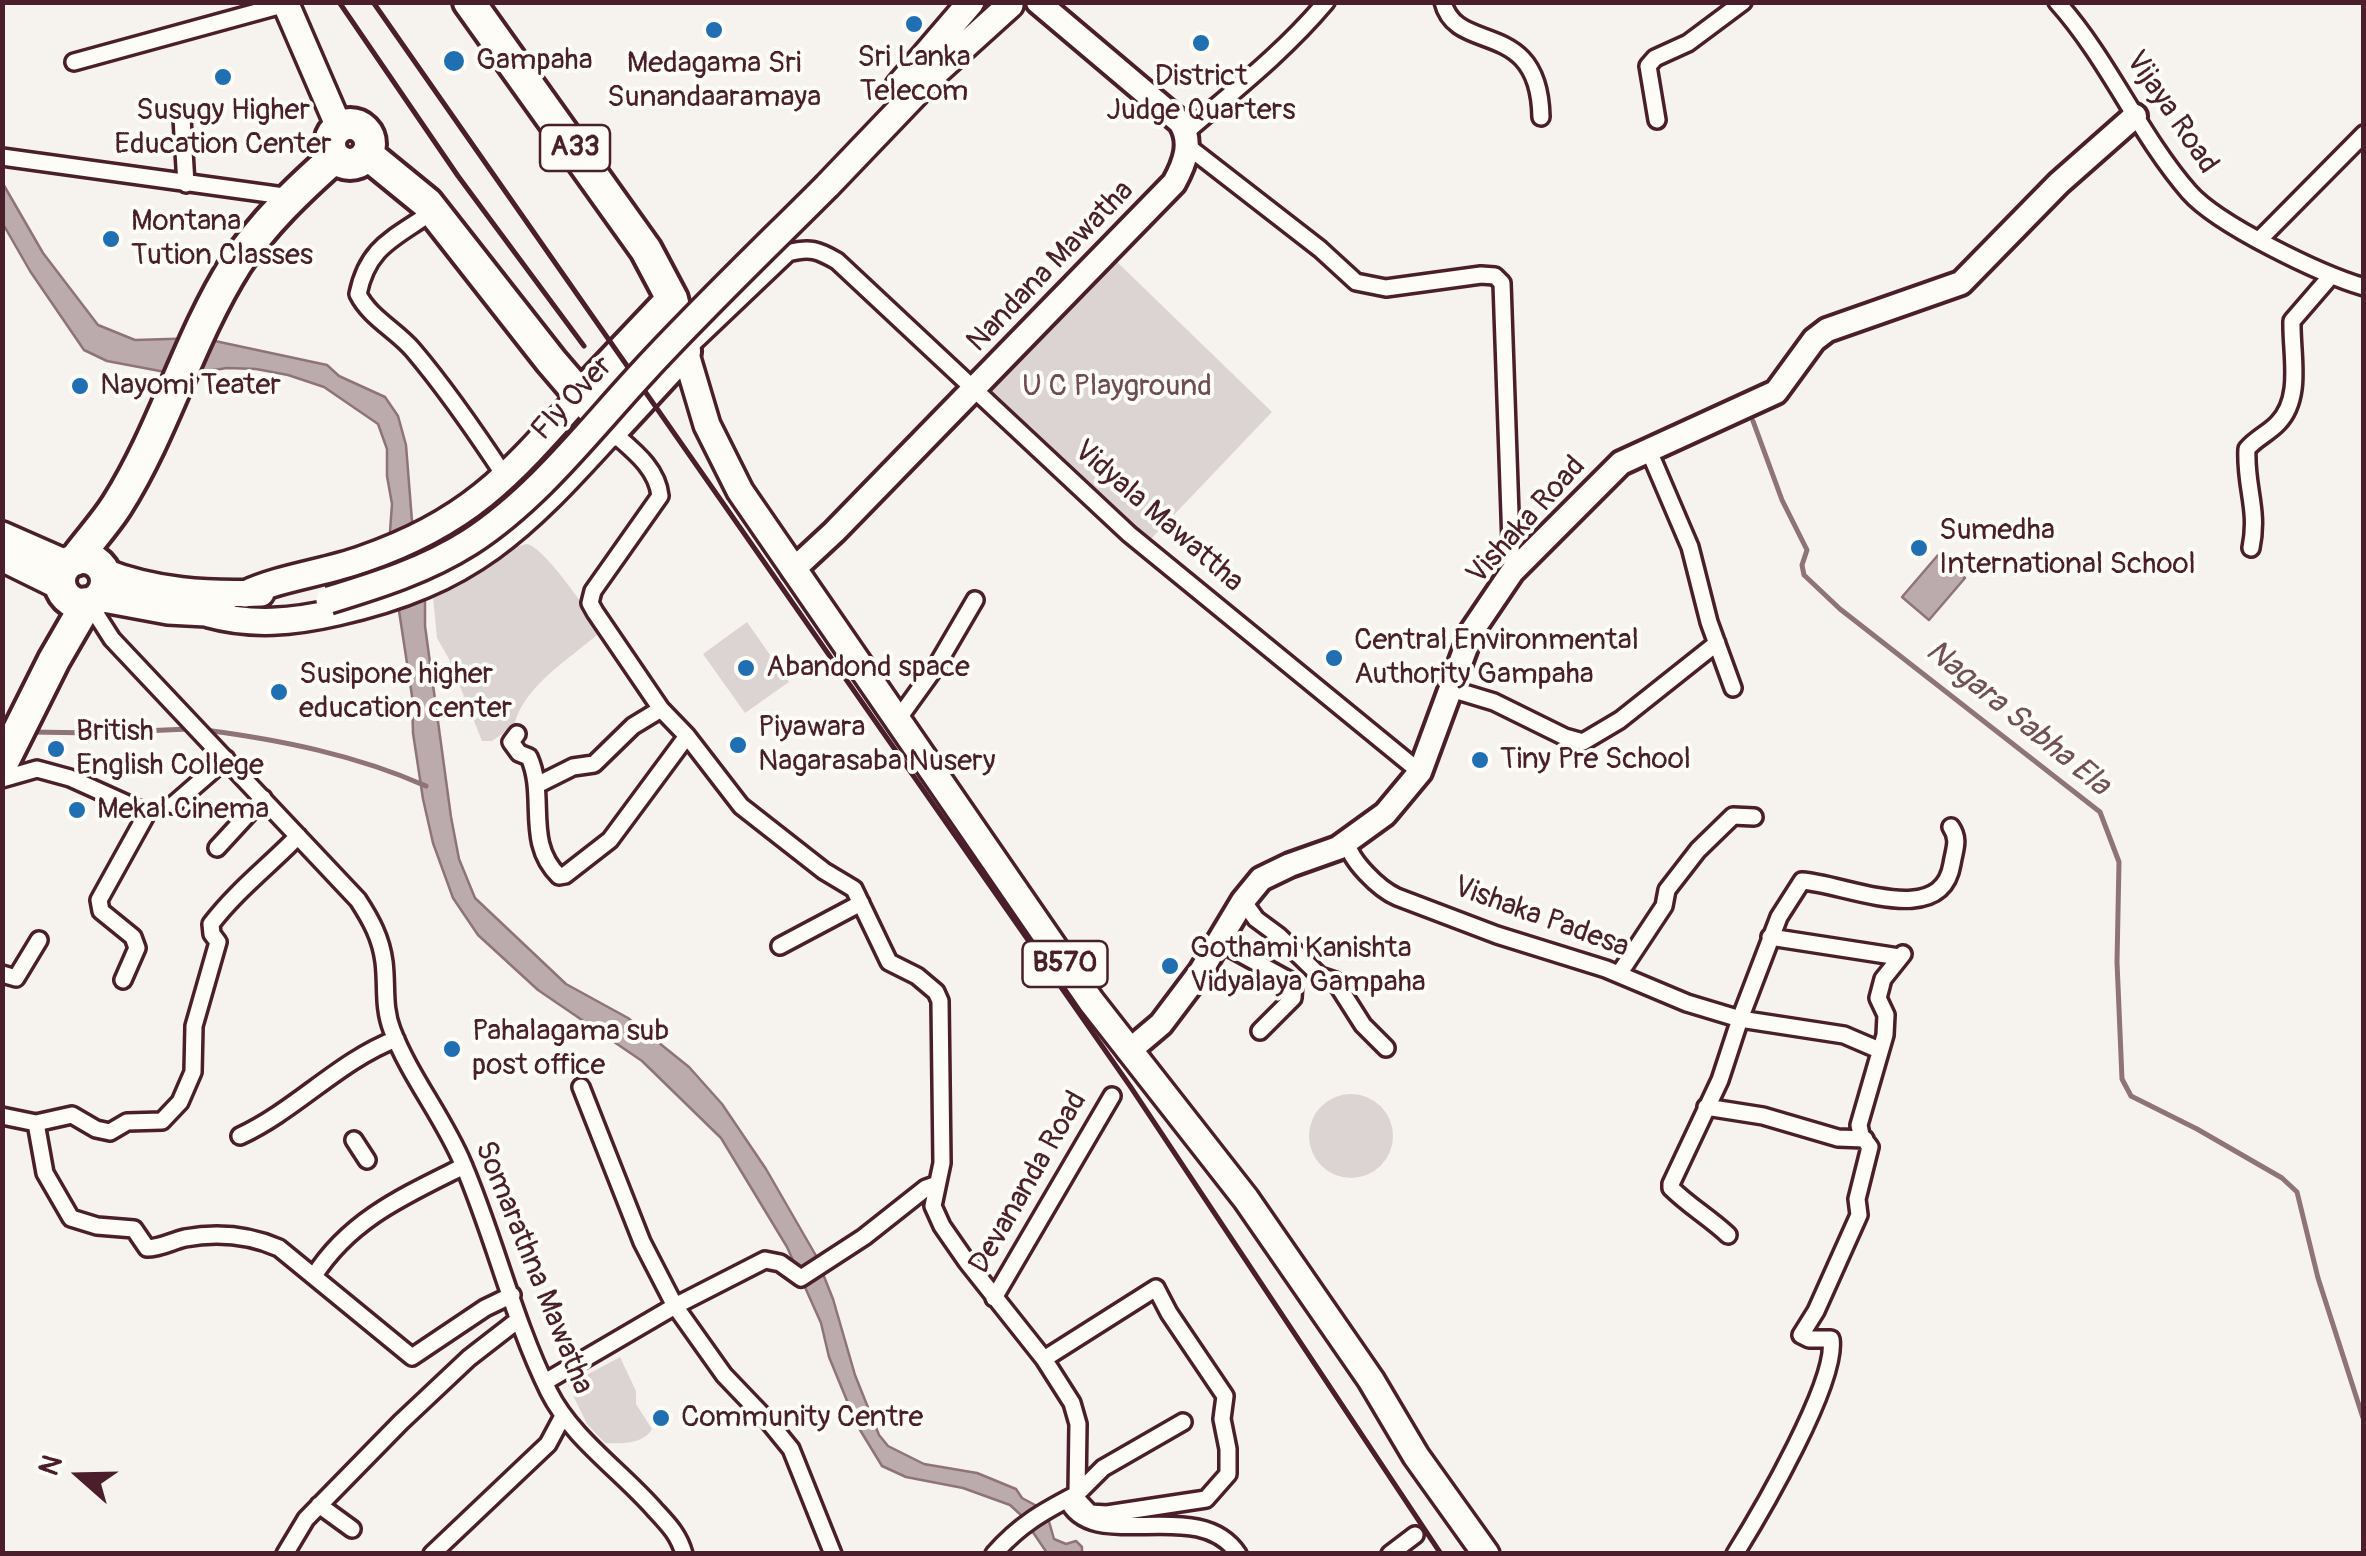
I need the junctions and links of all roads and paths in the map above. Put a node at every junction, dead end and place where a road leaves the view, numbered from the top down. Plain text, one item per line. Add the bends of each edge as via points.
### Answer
1 (469, 2) edge
2 (971, 2) edge
3 (1038, 2) edge
4 (1326, 2) edge
5 (1443, 2) edge
6 (1744, 2) edge
7 (2057, 2) edge
8 (286, 3) edge
9 (1010, 4) edge
10 (74, 62) dead end
11 (2135, 116) junction
12 (1541, 117) dead end
13 (182, 118) dead end
14 (1658, 120) dead end
15 (2364, 134) edge
16 (1186, 139) junction
17 (337, 142) junction
18 (855, 145) junction
19 (2, 157) edge
20 (186, 184) junction
21 (292, 197) junction
22 (434, 211) junction
23 (2260, 239) junction
24 (2330, 277) junction
25 (2364, 287) edge
26 (672, 299) junction
27 (684, 351) junction
28 (974, 388) junction
29 (580, 396) junction
30 (611, 431) junction
31 (1649, 451) junction
32 (506, 478) junction
33 (2, 535) edge
34 (2250, 548) dead end
35 (2, 558) edge
36 (793, 570) junction
37 (1512, 572) junction
38 (83, 584) junction
39 (327, 592) junction
40 (244, 594) junction
41 (975, 600) dead end
42 (210, 614) junction
43 (1717, 644) junction
44 (1733, 688) dead end
45 (1451, 689) junction
46 (662, 709) junction
47 (896, 722) junction
48 (517, 734) dead end
49 (688, 736) junction
50 (226, 759) junction
51 (2, 764) edge
52 (1420, 772) junction
53 (2, 779) edge
54 (537, 785) junction
55 (263, 798) junction
56 (173, 805) dead end
57 (1754, 817) dead end
58 (1951, 827) dead end
59 (298, 836) junction
60 (1347, 841) junction
61 (217, 848) dead end
62 (1244, 900) junction
63 (861, 903) junction
64 (1770, 937) junction
65 (39, 940) dead end
66 (1219, 942) junction
67 (780, 946) dead end
68 (2, 974) edge
69 (1619, 974) junction
70 (123, 980) dead end
71 (1740, 1019) junction
72 (1260, 1030) dead end
73 (396, 1039) junction
74 (1386, 1048) dead end
75 (1129, 1050) junction
76 (1880, 1050) junction
77 (581, 1087) dead end
78 (1112, 1096) dead end
79 (1706, 1107) junction
80 (2, 1116) edge
81 (36, 1123) junction
82 (240, 1136) dead end
83 (1865, 1139) junction
84 (354, 1140) dead end
85 (368, 1160) dead end
86 (464, 1166) junction
87 (937, 1184) junction
88 (1728, 1234) dead end
89 (314, 1276) junction
90 (512, 1296) junction
91 (994, 1298) junction
92 (675, 1306) junction
93 (518, 1320) junction
94 (1044, 1360) junction
95 (545, 1382) junction
96 (563, 1416) junction
97 (1183, 1422) dead end
98 (1073, 1496) junction
99 (320, 1505) junction
100 (352, 1529) dead end
101 (1414, 1535) dead end
102 (1081, 1538) dead end
103 (1162, 1544) dead end
104 (285, 1554) edge
105 (432, 1554) edge
106 (684, 1554) edge
107 (833, 1554) edge
108 (994, 1554) edge
109 (1238, 1554) edge
110 (1390, 1554) edge
111 (1486, 1554) edge
112 (1735, 1554) edge

1 - 26 highway, A33 via 627,220
2 - 18 main road
3 - 16 street via 1180,122
4 - 16 street
5 - 12 street via 1462,28 1520,54 1531,67
6 - 14 street via 1648,66
7 - 11 street, Vijaya Road
8 - 10 street
8 - 17 main road
9 - 18 main road
11 - 23 street, Vijaya Road via 2190,192 2212,213
11 - 31 street, Vishaka Road via 1961,282 1827,330 1776,392
13 - 20 street
15 - 23 street
16 - 28 street, Nandana Mawatha via 1186,162 1174,183
16 - 37 street via 1356,282 1386,288 1481,275 1502,283
17 - 21 highway
17 - 22 highway via 354,124 365,130 367,154
18 - 39 main road, Fly Over, bridge via 495,524 428,565
19 - 20 street
20 - 21 street
21 - 38 highway via 255,238 199,328
22 - 29 highway
22 - 32 street via 385,242 368,262 358,294 410,346
23 - 24 street, Vijaya Road
24 - 25 street, Vijaya Road
24 - 34 street via 2292,322 2290,408 2247,449 2255,525
26 - 27 highway, A33
26 - 29 highway
27 - 28 street, Vidyala Mawattha via 788,253 806,248 837,262
27 - 30 highway
27 - 36 main road, B570 via 721,457
28 - 36 street, Nandana Mawatha
28 - 52 street, Vidyala Mawattha via 1129,534
29 - 30 highway
29 - 32 main road
30 - 42 main road via 507,538 433,583 388,600 280,621
30 - 46 street via 643,460 660,496 590,602
31 - 37 street, Vishaka Road via 1620,463
31 - 43 street via 1690,547
32 - 40 main road via 460,515 384,552
33 - 38 main road
35 - 38 main road
36 - 47 main road, B570
37 - 45 street, Vishaka Road via 1472,631
38 - 40 main road
38 - 42 main road via 150,609
38 - 50 street, Somarathna Mawatha via 112,639
38 - 51 highway
39 - 40 main road
39 - 42 main road via 268,610
41 - 47 street
43 - 44 street
43 - 45 street via 1583,742
45 - 52 street, Vishaka Road
46 - 49 street
46 - 54 street via 633,726 594,764
47 - 75 main road, B570
48 - 54 street via 512,742 529,757
49 - 54 street via 610,840 565,875 554,871 540,848
49 - 63 street via 740,806 854,888
50 - 55 street, Somarathna Mawatha
50 - 56 street
52 - 60 street, Vishaka Road via 1384,814
53 - 70 street via 37,768 141,810 144,817 99,900 101,911 137,948
55 - 59 street, Somarathna Mawatha
55 - 61 street
57 - 69 street via 1733,816 1698,850
58 - 64 street via 1957,841 1942,891 1906,900 1802,881
59 - 73 street, Somarathna Mawatha via 358,900 378,932 386,1014
59 - 81 street via 211,924 218,942 194,1026 193,1072 173,1112 110,1132 72,1115
60 - 62 street, Vishaka Road via 1269,874
60 - 69 street, Vishaka Padesa via 1350,854 1385,892
62 - 66 street, Vishaka Road
62 - 74 street via 1320,976 1335,981
63 - 67 street
63 - 87 street via 889,962 918,976 940,1001 943,1132
64 - 71 street
64 - 76 street via 1901,956 1878,998 1886,1022
65 - 68 street via 16,978
66 - 72 street via 1294,982 1293,998
66 - 75 street, Vishaka Road via 1160,1024
69 - 71 street, Vishaka Padesa
71 - 76 street, Vishaka Padesa via 1844,1035
71 - 79 street
73 - 82 street
73 - 86 street, Somarathna Mawatha
75 - 111 main road, B570 via 1246,1199
76 - 83 street via 1859,1124
77 - 92 street via 642,1242
78 - 91 street, Devananda Road
79 - 83 street
79 - 88 street via 1671,1188
80 - 81 street
81 - 89 street via 45,1173 71,1218 134,1228 147,1248 184,1238 254,1237
83 - 112 street via 1870,1147 1859,1215 1801,1337 1831,1339 1828,1366 1773,1491
84 - 85 street
86 - 89 street via 376,1210
86 - 90 street, Somarathna Mawatha
87 - 91 street via 933,1206 942,1226
87 - 92 street via 801,1278 765,1260
89 - 90 street via 412,1357
90 - 93 street, Somarathna Mawatha
91 - 94 street
92 - 95 street
92 - 107 street via 724,1375 791,1449
93 - 95 street, Somarathna Mawatha
93 - 99 street via 458,1368
94 - 98 street via 1078,1424
94 - 98 street via 1156,1288 1225,1396 1228,1474 1206,1499 1106,1514 1090,1513
95 - 96 street, Somarathna Mawatha
96 - 105 street via 548,1444
96 - 106 street, Somarathna Mawatha via 630,1480 680,1538
97 - 98 street via 1103,1468
98 - 102 street
98 - 108 street via 1045,1508
99 - 100 street
99 - 104 street
101 - 110 street
103 - 109 street via 1221,1540

